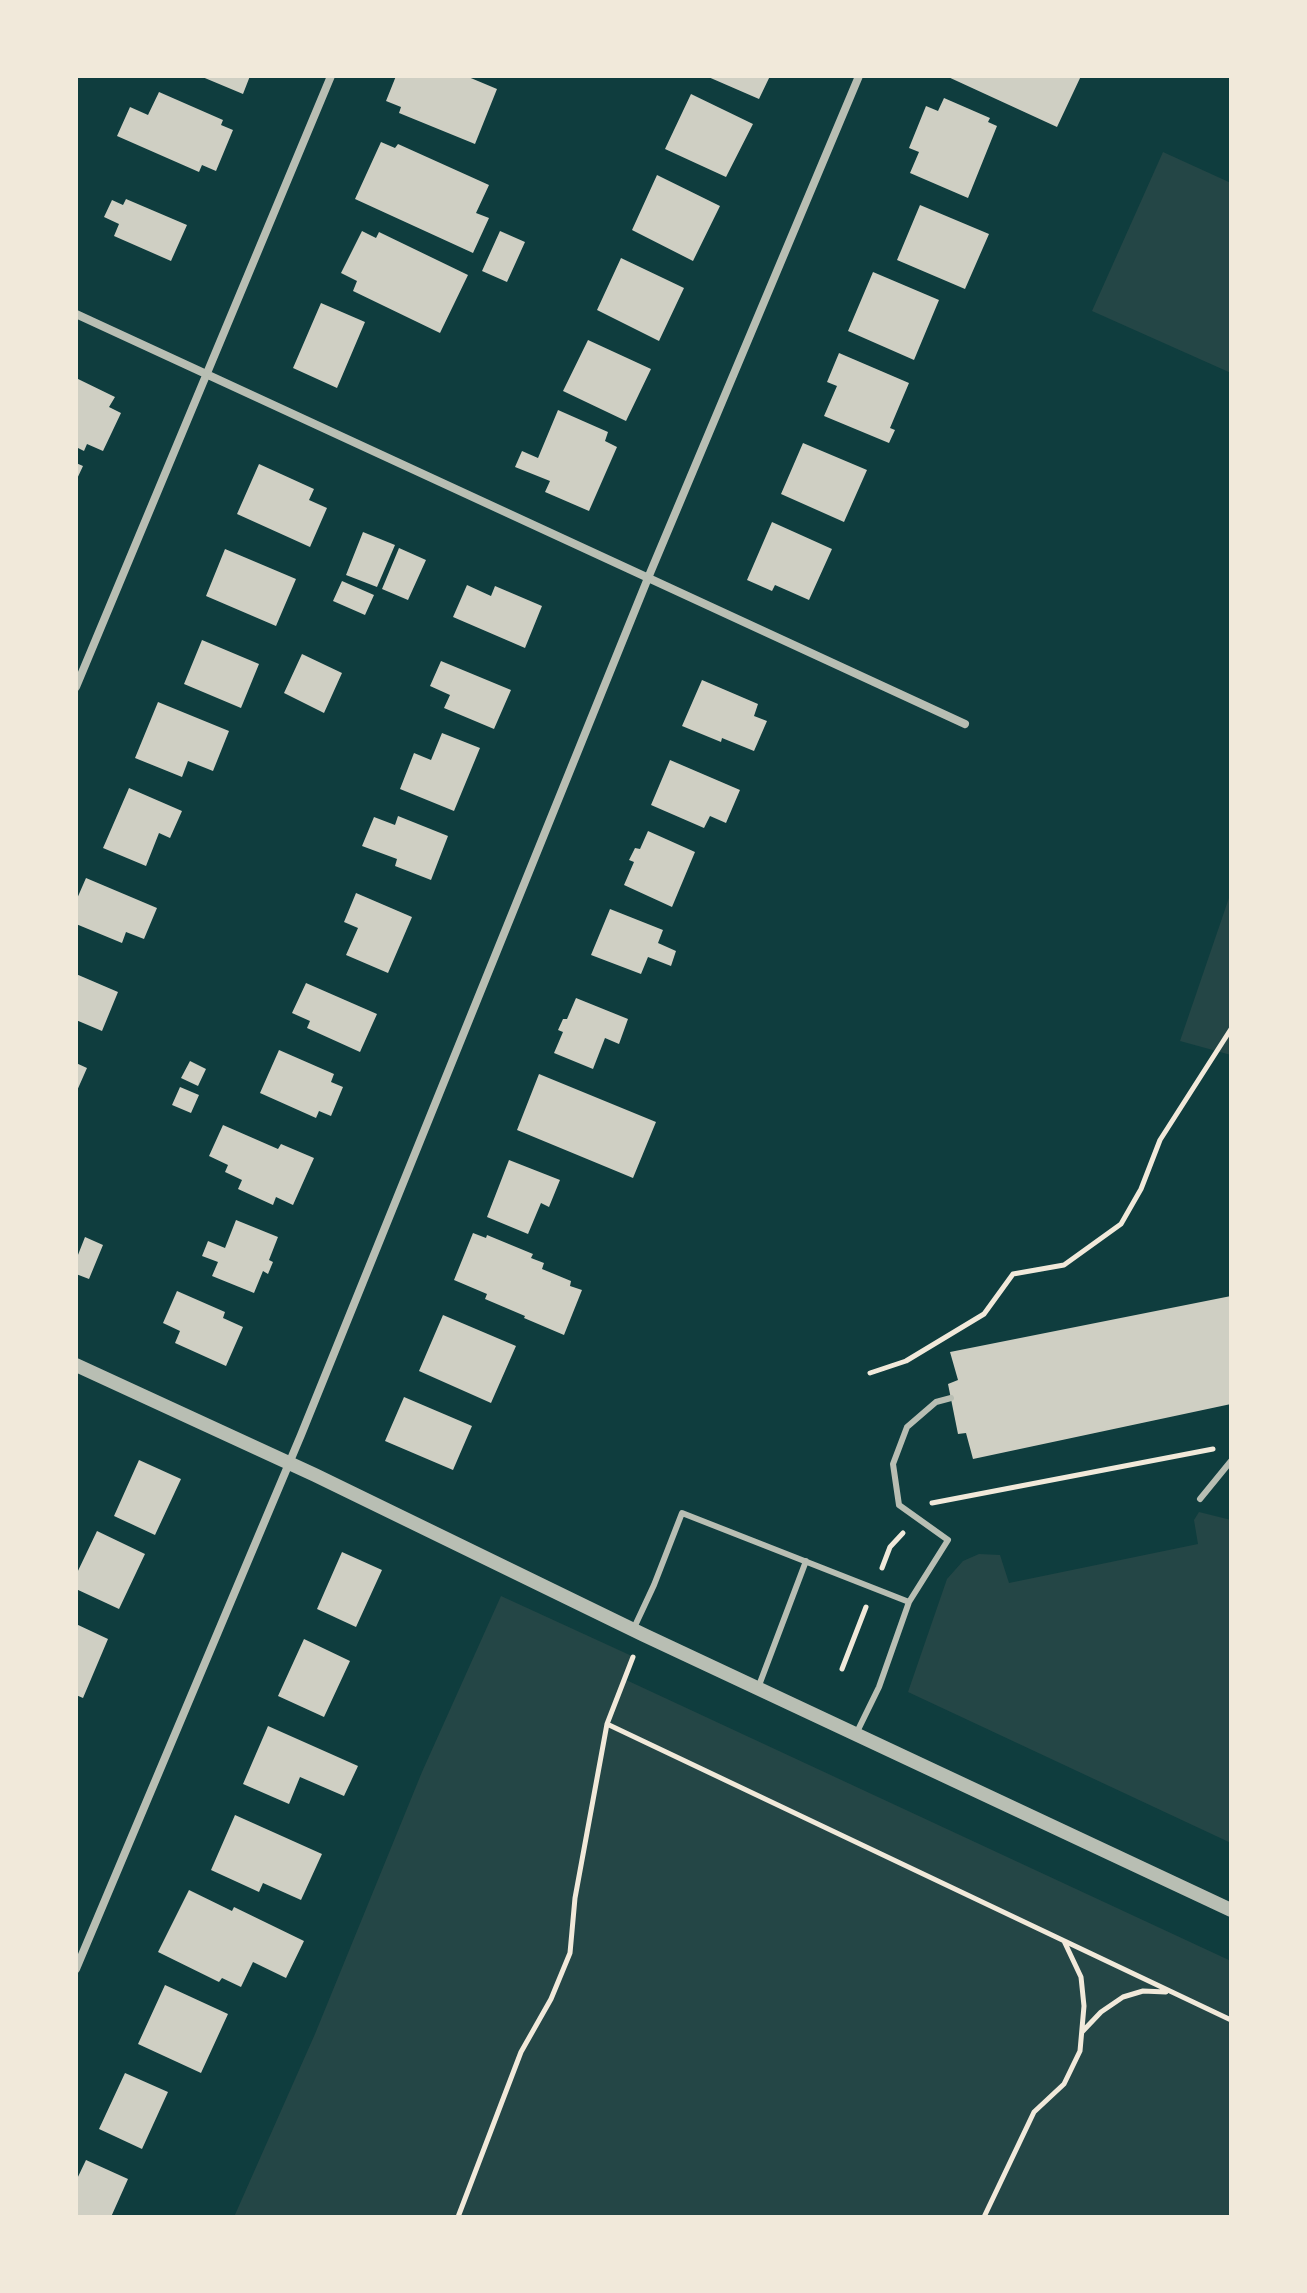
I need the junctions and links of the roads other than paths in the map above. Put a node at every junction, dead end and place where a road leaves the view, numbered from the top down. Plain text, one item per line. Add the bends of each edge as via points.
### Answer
1 (331, 76) edge
2 (859, 76) edge
3 (76, 314) edge
4 (207, 374) junction
5 (648, 578) junction
6 (76, 687) edge
7 (965, 724) dead end
8 (76, 1365) edge
9 (951, 1398) dead end
10 (1231, 1461) edge
11 (289, 1463) junction
12 (1200, 1499) dead end
13 (806, 1561) junction
14 (909, 1602) junction
15 (633, 1630) junction
16 (758, 1688) junction
17 (856, 1734) junction
18 (1231, 1910) edge
19 (76, 1969) edge

1 - 4 street
2 - 5 street
3 - 4 street
4 - 5 street
4 - 6 street
5 - 7 street
5 - 11 street
8 - 11 street
9 - 14 lane via 936,1402 907,1427 893,1464 899,1505 948,1540
10 - 12 lane
11 - 15 street
11 - 19 street
13 - 14 lane
13 - 15 lane via 682,1513
13 - 16 lane
14 - 17 lane
15 - 16 street
16 - 17 street
17 - 18 street

